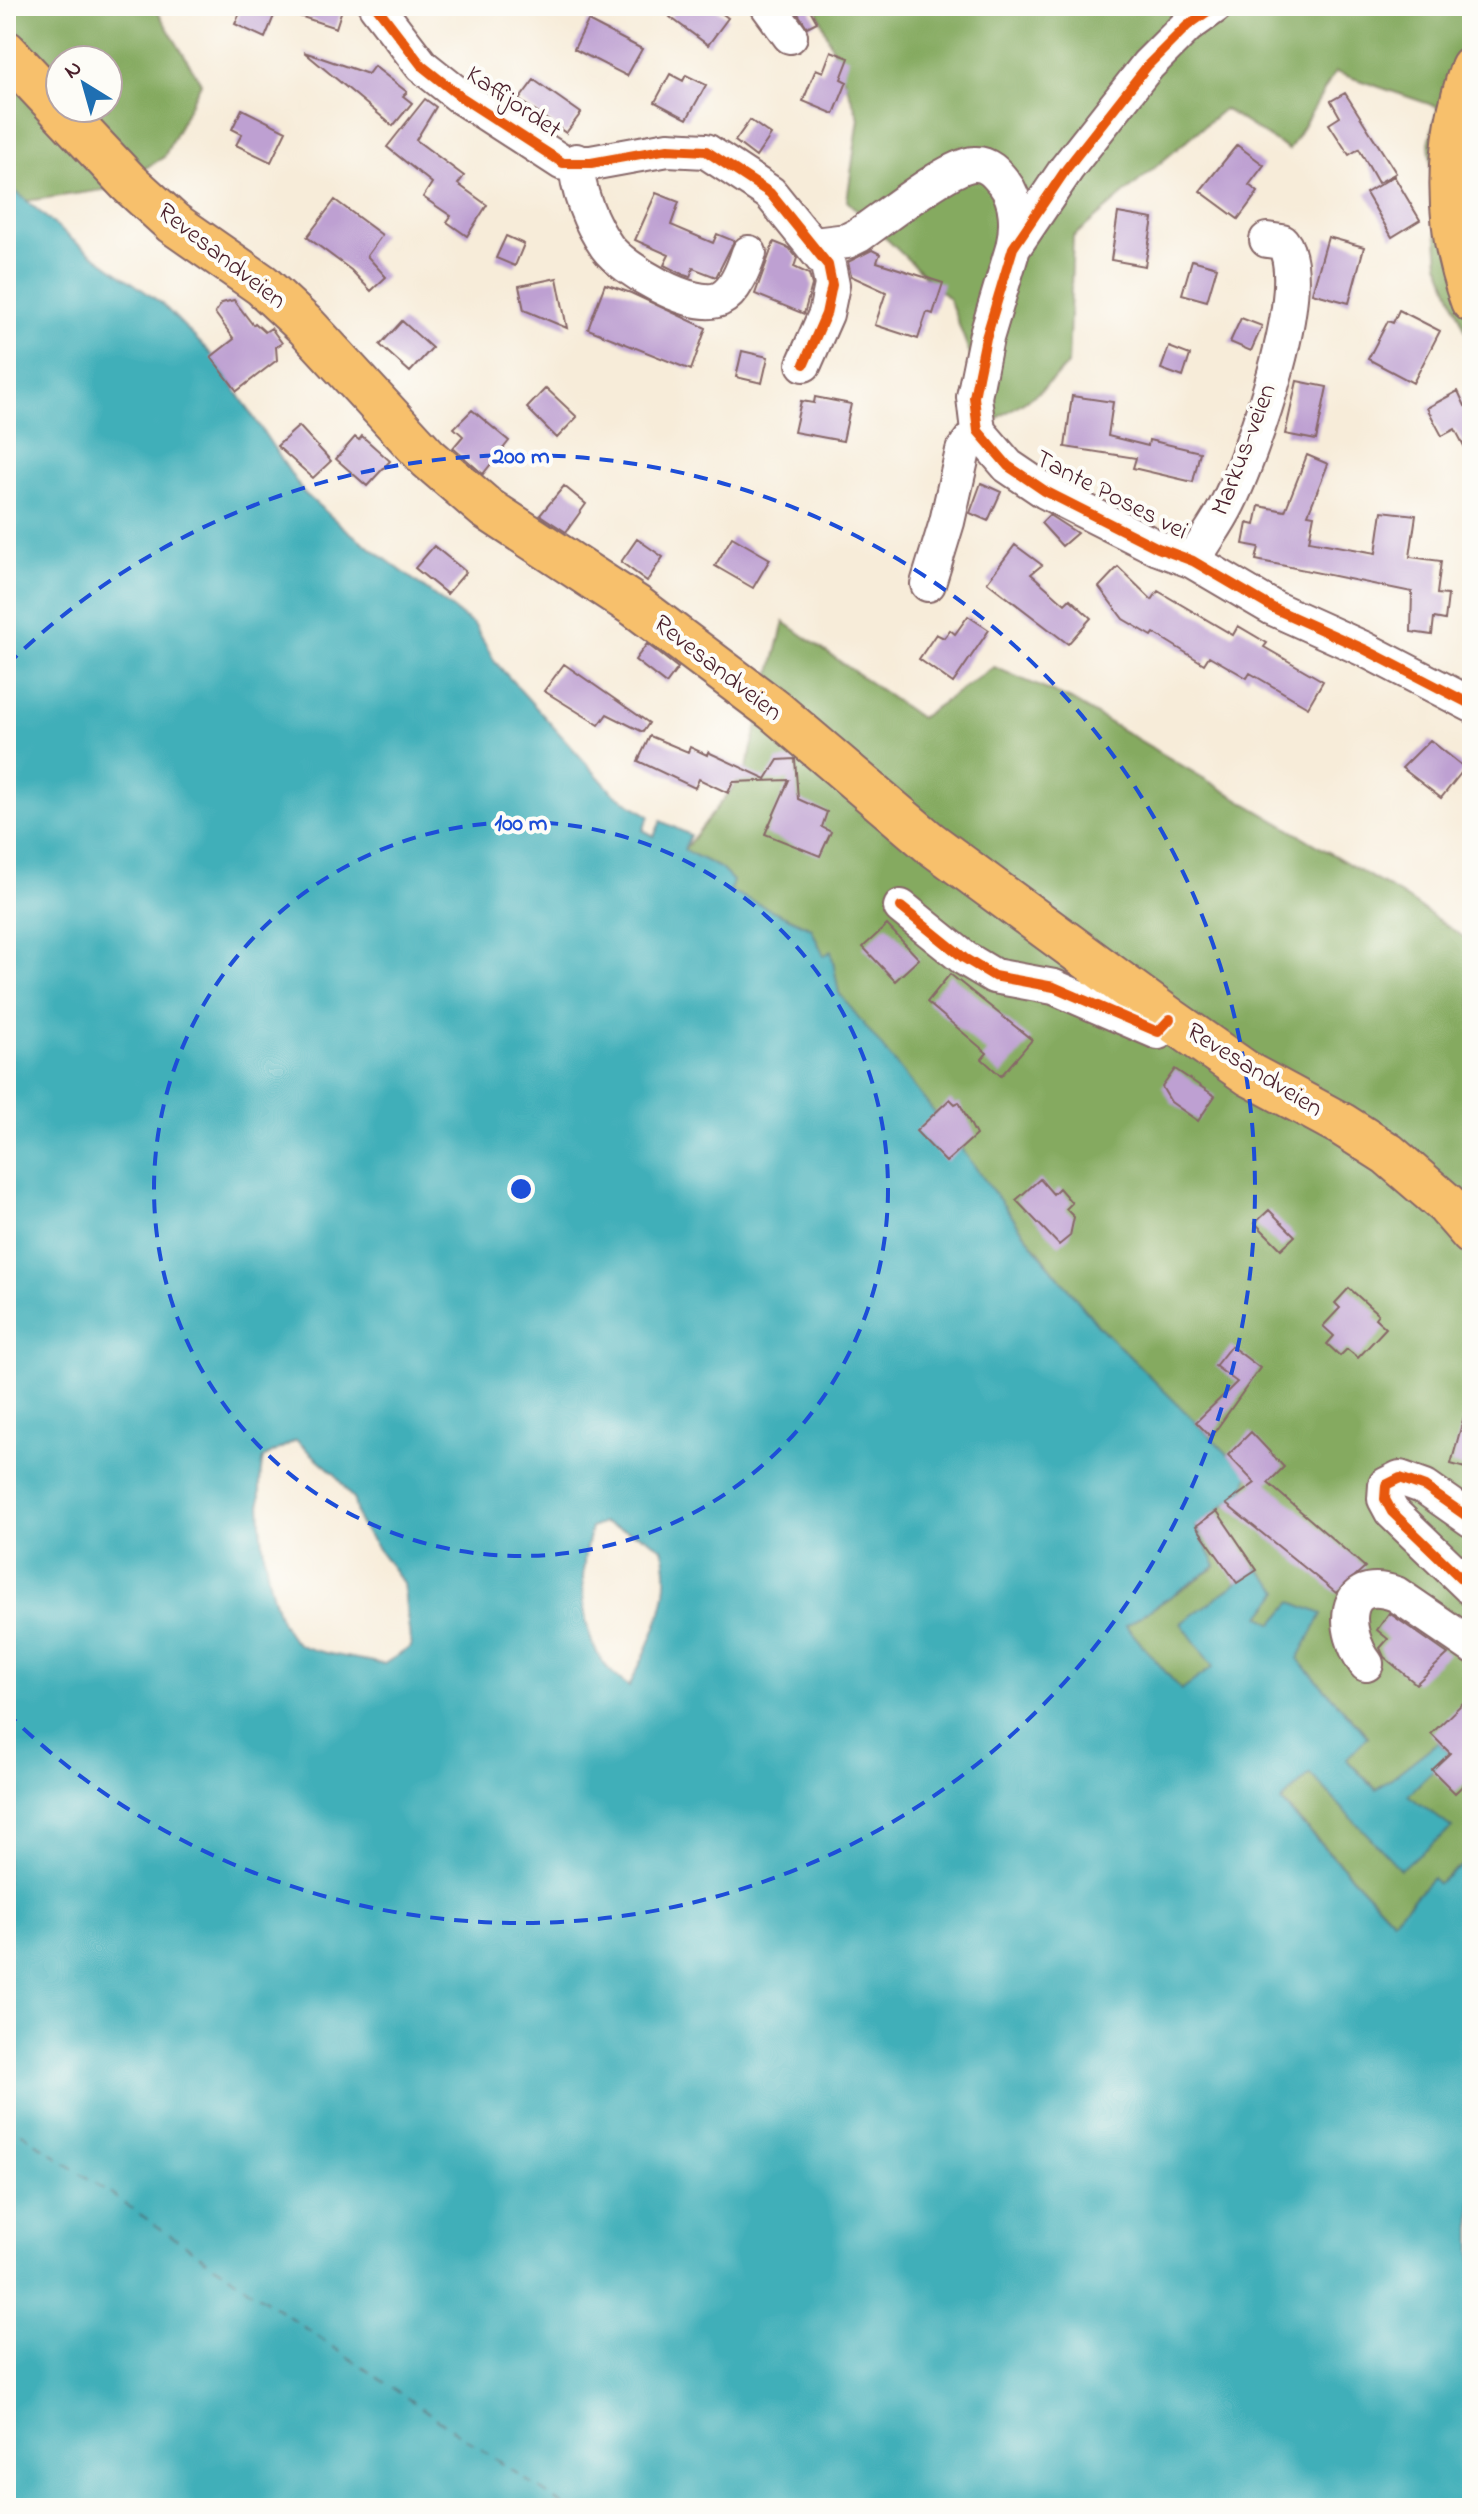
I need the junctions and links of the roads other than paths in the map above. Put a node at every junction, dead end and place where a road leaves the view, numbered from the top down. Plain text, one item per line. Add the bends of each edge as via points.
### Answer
1 (376, 6) edge
2 (768, 6) edge
3 (1215, 6) edge
4 (790, 36) dead end
5 (6, 52) edge
6 (1472, 67) edge
7 (576, 161) junction
8 (1267, 240) dead end
9 (814, 245) junction
10 (1013, 248) junction
11 (749, 253) dead end
12 (1472, 301) edge
13 (804, 364) dead end
14 (978, 431) junction
15 (1193, 561) junction
16 (928, 584) dead end
17 (1472, 705) edge
18 (901, 907) dead end
19 (1170, 1019) junction
20 (1472, 1234) edge
21 (1472, 1520) edge
22 (1472, 1589) edge
23 (1472, 1646) edge
24 (1366, 1664) dead end

1 - 7 street, Kaffijordet via 422,66 461,97 563,163
2 - 4 street
3 - 10 street via 1148,65 1067,168
5 - 19 main road, Revesandveien via 128,182 173,223 262,285 428,458 486,508 637,607 774,710 929,842
6 - 12 main road via 1453,137 1451,181 1455,240
7 - 9 street, Kaffijordet via 668,149 706,151 770,193
7 - 11 street, Kaffijordet via 585,204 607,247 651,281 687,297 718,300 744,269
8 - 15 street, Markus-veien via 1282,242 1289,259 1284,332 1253,445 1229,503
9 - 10 street via 859,235 949,174 975,164 992,169 1011,191 1017,217
9 - 13 street, Kaffijordet via 828,265 832,285 826,314
10 - 14 street via 974,397
14 - 15 street, Tante Poses vei via 1008,466 1045,491
14 - 16 street via 963,451
15 - 17 street, Tante Poses vei via 1273,608
18 - 19 street via 994,976 1054,987 1158,1032
19 - 20 main road, Revesandveien via 1250,1075 1388,1154
21 - 22 street via 1425,1487 1400,1478 1386,1485 1385,1499 1392,1512
23 - 24 street via 1396,1594 1366,1590 1351,1609 1349,1629

